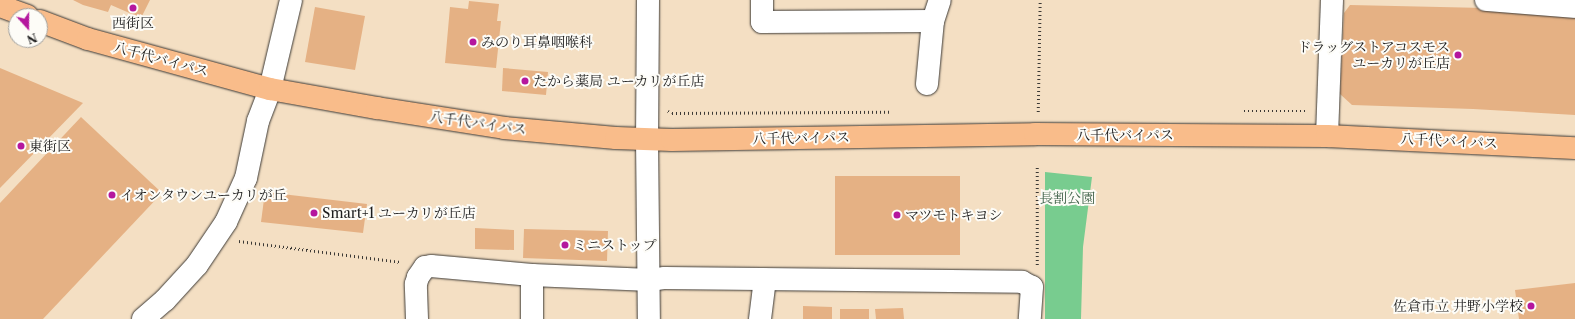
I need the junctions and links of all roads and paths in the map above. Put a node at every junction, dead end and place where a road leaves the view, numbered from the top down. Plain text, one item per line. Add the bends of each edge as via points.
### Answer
1 (291, 0) edge
2 (648, 0) edge
3 (762, 0) edge
4 (940, 0) edge
5 (1040, 0) edge
6 (1332, 0) edge
7 (1486, 0) edge
8 (1575, 7) edge
9 (933, 21) junction
10 (48, 24) edge
11 (928, 84) dead end
12 (270, 89) junction
13 (1038, 112) dead end
14 (1328, 136) junction
15 (647, 139) junction
16 (1575, 148) edge
17 (1038, 165) dead end
18 (233, 240) dead end
19 (431, 266) junction
20 (532, 275) junction
21 (765, 279) junction
22 (650, 280) junction
23 (1032, 287) junction
24 (143, 319) edge
25 (417, 319) edge
26 (532, 319) edge
27 (649, 319) edge
28 (760, 319) edge
29 (1030, 319) edge

1 - 12 street
2 - 15 street
3 - 9 street via 762,22
4 - 9 street
5 - 13 path
6 - 14 street
7 - 8 street
9 - 11 street
10 - 12 highway, 八千代バイパス via 88,39
12 - 15 highway, 八千代バイパス via 504,128
12 - 24 street via 258,121 246,178 226,222 197,265 165,300
14 - 15 highway, 八千代バイパス via 1035,134
14 - 16 highway, 八千代バイパス
15 - 22 street
17 - 23 path via 1037,268
18 - 19 path
19 - 20 street
19 - 25 street via 425,267 416,284
20 - 22 street
20 - 26 street
21 - 22 street
21 - 23 street via 1010,281 1022,282
21 - 28 street
22 - 27 street
23 - 29 street

